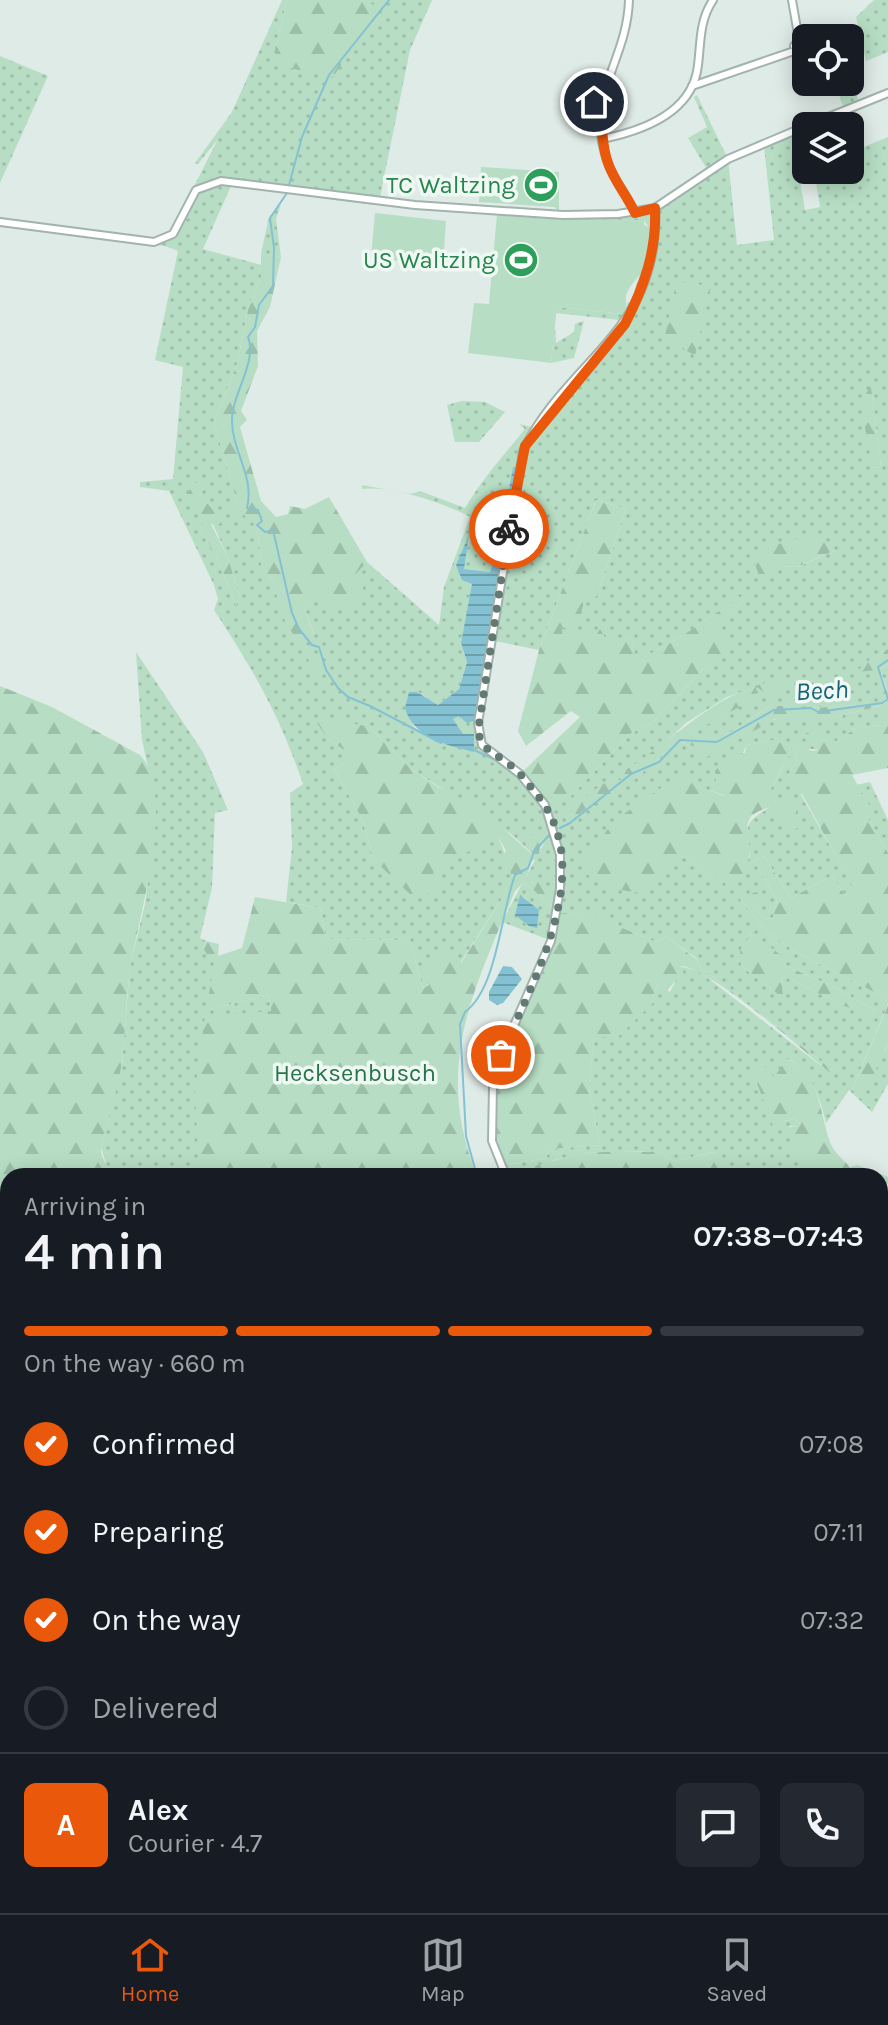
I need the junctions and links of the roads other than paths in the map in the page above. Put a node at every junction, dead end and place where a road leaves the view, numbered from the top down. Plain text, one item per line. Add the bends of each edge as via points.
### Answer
1 (629, 0) edge
2 (713, 0) edge
3 (794, 0) edge
4 (606, 82) junction
5 (692, 86) junction
6 (888, 93) edge
7 (600, 111) junction
8 (841, 112) edge
9 (792, 132) edge
10 (602, 139) junction
11 (655, 208) junction
12 (635, 213) junction
13 (0, 222) edge
14 (503, 1168) edge

1 - 4 street via 622,43
2 - 5 street via 702,21
3 - 5 street via 801,42 794,44 797,50
4 - 7 street
4 - 7 street via 589,85
5 - 10 street via 658,121
6 - 8 street
7 - 10 street
9 - 11 street via 728,159
10 - 12 street via 608,164
11 - 12 street
11 - 14 street via 651,259 625,324 535,429 523,451 478,723 482,745 520,774 545,805 560,855 551,941 501,1055 493,1086 491,1131
12 - 13 street via 574,216 415,205 221,181 196,190 173,234 154,242

